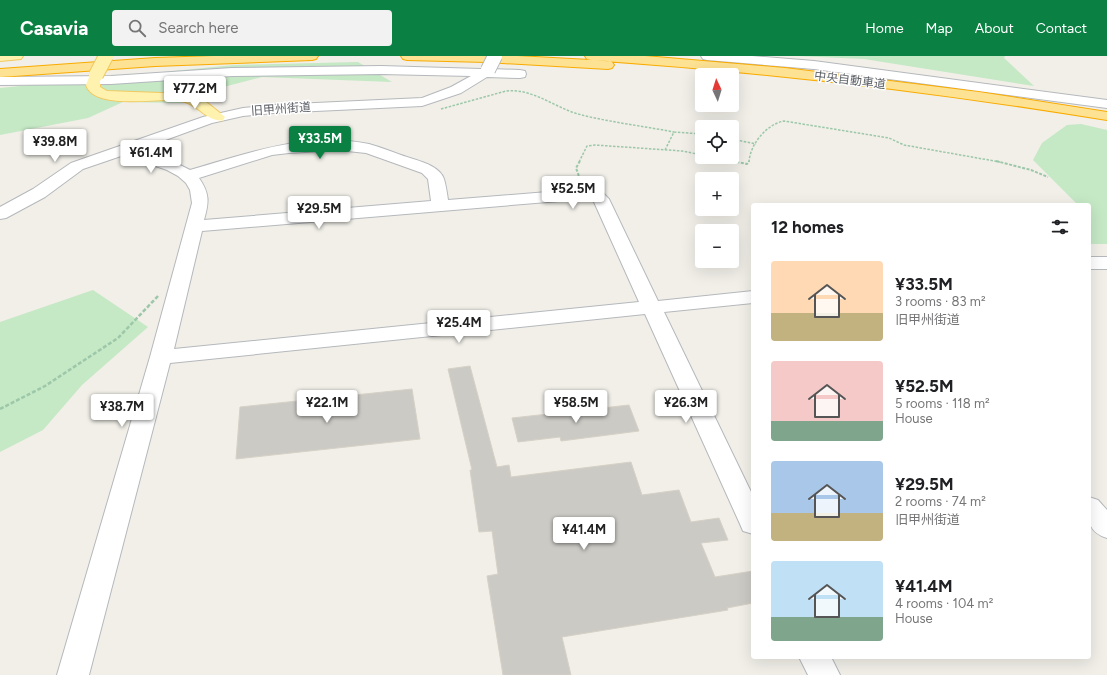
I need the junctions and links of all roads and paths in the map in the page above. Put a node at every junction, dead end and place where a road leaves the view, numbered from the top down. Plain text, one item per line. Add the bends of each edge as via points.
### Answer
1 (17, 56) edge
2 (106, 56) edge
3 (137, 56) edge
4 (312, 56) edge
5 (407, 56) edge
6 (495, 56) edge
7 (591, 56) edge
8 (707, 56) edge
9 (0, 57) edge
10 (819, 61) edge
11 (0, 67) edge
12 (486, 71) junction
13 (695, 72) edge
14 (0, 74) edge
15 (520, 74) dead end
16 (739, 76) edge
17 (94, 78) junction
18 (0, 81) edge
19 (1107, 104) edge
20 (439, 110) dead end
21 (1107, 116) edge
22 (218, 117) junction
23 (1107, 124) edge
24 (674, 132) junction
25 (695, 134) edge
26 (739, 140) edge
27 (756, 144) junction
28 (126, 150) junction
29 (665, 150) junction
30 (695, 154) edge
31 (739, 162) edge
32 (189, 176) junction
33 (1048, 177) dead end
34 (584, 194) junction
35 (440, 205) junction
36 (0, 214) edge
37 (195, 226) junction
38 (1091, 263) edge
39 (1107, 263) edge
40 (183, 272) junction
41 (751, 298) edge
42 (651, 308) junction
43 (161, 357) junction
44 (0, 409) edge
45 (1091, 509) edge
46 (751, 520) edge
47 (1107, 528) edge
48 (816, 659) edge
49 (73, 675) edge
50 (824, 675) edge

1 - 9 main road
2 - 17 main road, bridge
3 - 11 highway
4 - 14 highway via 162,61
5 - 13 highway, 中央自動車道 via 538,60
6 - 12 street, bridge
7 - 21 highway, 中央自動車道 via 812,76
8 - 10 street
10 - 19 street
12 - 15 street
12 - 17 street via 305,70
12 - 22 street, 旧甲州街道 via 480,77 422,102 273,109
16 - 23 highway, 中央自動車道 via 921,97
17 - 18 street
17 - 22 main road via 95,91 110,95 170,95 187,98 199,102
20 - 24 path via 506,90 515,90 577,114
22 - 28 street, 旧甲州街道
24 - 25 path
24 - 29 path
26 - 27 path
27 - 31 path via 748,158 749,162
27 - 33 path via 773,124 784,121 889,138 904,145 993,160
28 - 32 street
28 - 36 street, 旧甲州街道 via 101,156 77,166 39,193
29 - 30 path
29 - 34 path via 587,146 576,168
32 - 35 street via 270,151 352,146 428,170 436,178
32 - 37 street via 199,189 200,196
34 - 35 street
34 - 42 street via 595,195 601,199
35 - 37 street
37 - 40 street
38 - 39 street
40 - 43 street
40 - 44 path via 118,338 45,386
41 - 42 street
42 - 43 street
42 - 46 street
43 - 49 street
45 - 47 street
48 - 50 street

